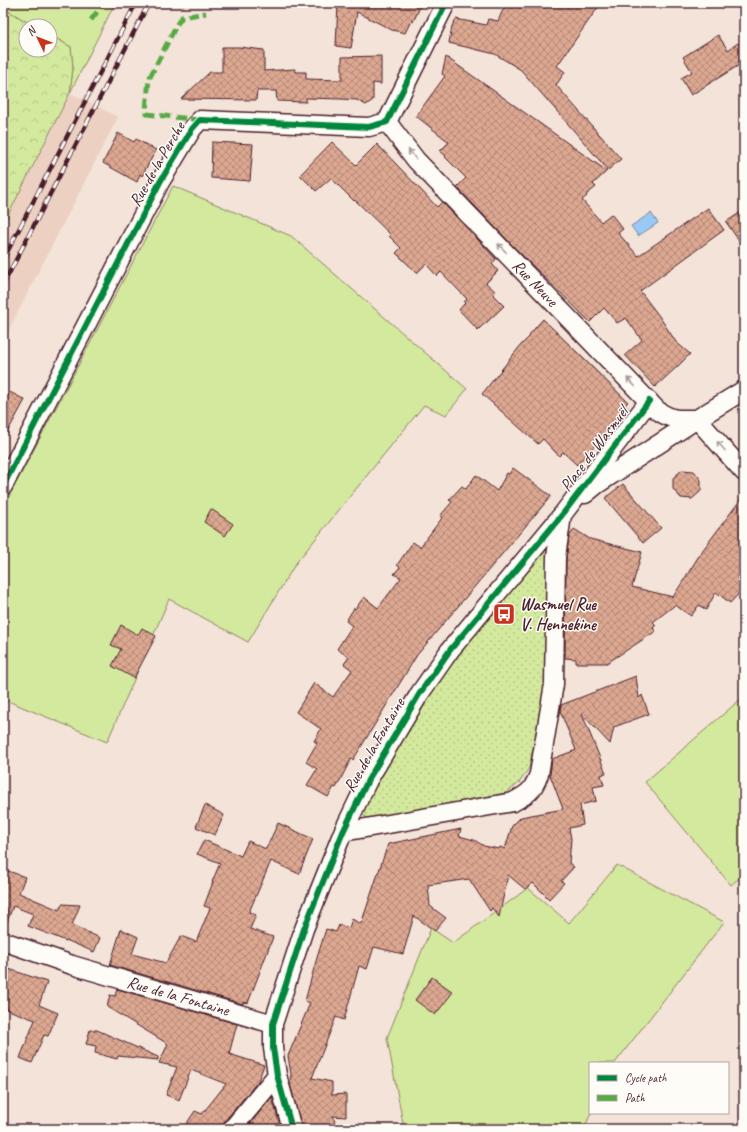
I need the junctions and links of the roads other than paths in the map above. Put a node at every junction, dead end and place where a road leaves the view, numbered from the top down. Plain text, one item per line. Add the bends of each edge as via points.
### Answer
1 (446, 3) edge
2 (387, 122) junction
3 (744, 390) edge
4 (649, 401) junction
5 (697, 419) junction
6 (744, 472) edge
7 (3, 486) edge
8 (562, 514) junction
9 (343, 832) junction
10 (3, 940) edge
11 (273, 1024) junction
12 (277, 1075) junction
13 (232, 1129) edge
14 (292, 1129) edge

1 - 2 street
4 -> 2 street, Rue Neuve via 416,160
2 - 7 street, Rue de la Perche via 369,127 200,120 192,128 160,182
3 - 5 street, Place de Wasmuël
4 - 5 street, Rue Neuve via 665,416
4 - 8 street, Place de Wasmuël
6 -> 5 street
5 - 8 street, Place de Wasmuël via 596,485
8 - 9 street, Rue de la Fontaine via 450,650 420,693 368,780
8 - 9 street via 556,557 554,684 535,786 526,796 512,802
9 - 11 street, Rue de la Fontaine via 304,930
10 - 11 street, Rue de la Fontaine via 72,965
11 - 12 street
12 - 13 street
12 - 14 street

